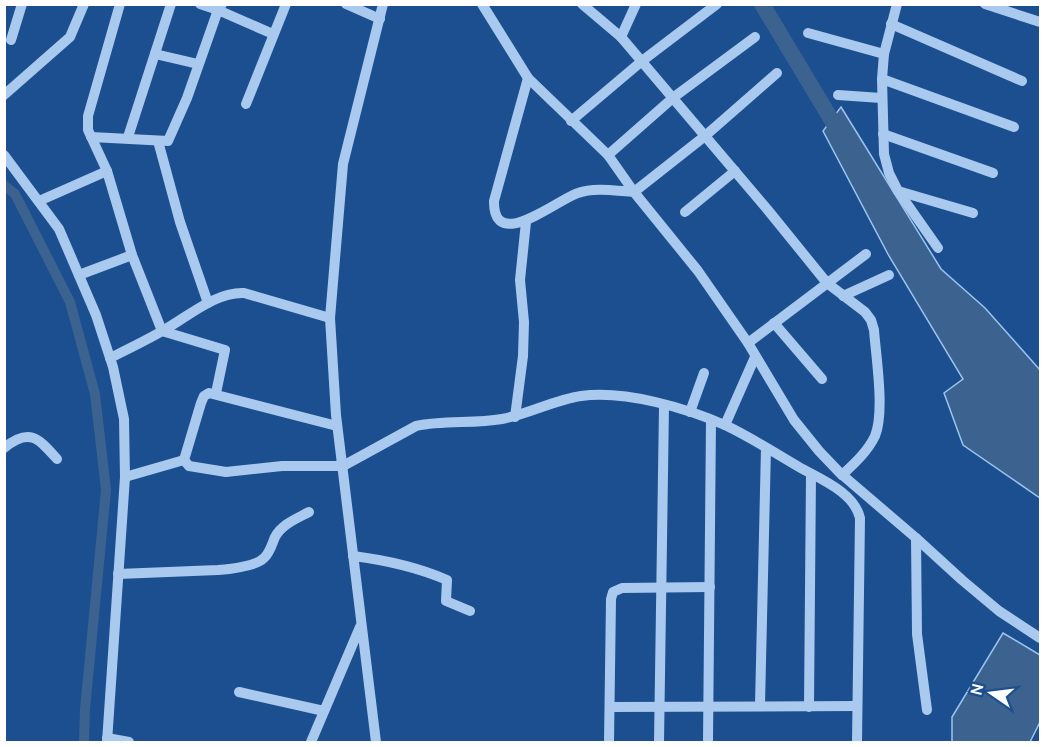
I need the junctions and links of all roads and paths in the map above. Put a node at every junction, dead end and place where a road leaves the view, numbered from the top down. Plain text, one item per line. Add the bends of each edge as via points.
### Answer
1 (22, 4) edge
2 (84, 4) edge
3 (120, 4) edge
4 (171, 4) edge
5 (200, 4) edge
6 (286, 4) edge
7 (346, 4) edge
8 (383, 4) edge
9 (482, 4) edge
10 (636, 4) edge
11 (717, 4) edge
12 (985, 4) edge
13 (895, 5) edge
14 (586, 6) edge
15 (220, 7) edge
16 (380, 19) junction
17 (1041, 22) edge
18 (891, 24) junction
19 (808, 33) dead end
20 (273, 34) junction
21 (621, 37) junction
22 (755, 37) dead end
23 (11, 40) dead end
24 (154, 54) junction
25 (884, 54) junction
26 (642, 61) junction
27 (198, 64) junction
28 (777, 73) dead end
29 (528, 78) junction
30 (882, 79) junction
31 (1022, 81) dead end
32 (4, 95) edge
33 (837, 95) dead end
34 (674, 97) junction
35 (881, 98) junction
36 (246, 104) dead end
37 (571, 121) junction
38 (1014, 127) dead end
39 (883, 135) junction
40 (705, 136) junction
41 (92, 137) junction
42 (128, 137) junction
43 (158, 141) junction
44 (608, 154) junction
45 (4, 155) edge
46 (107, 171) junction
47 (735, 171) junction
48 (993, 173) dead end
49 (897, 190) junction
50 (634, 192) junction
51 (39, 201) junction
52 (686, 212) dead end
53 (973, 213) dead end
54 (526, 222) junction
55 (938, 248) dead end
56 (866, 254) dead end
57 (132, 255) junction
58 (889, 274) dead end
59 (79, 275) junction
60 (827, 283) junction
61 (843, 296) junction
62 (208, 303) junction
63 (330, 318) junction
64 (774, 323) junction
65 (162, 331) junction
66 (748, 343) junction
67 (755, 357) junction
68 (110, 358) junction
69 (704, 373) dead end
70 (822, 379) dead end
71 (216, 393) junction
72 (664, 406) junction
73 (690, 412) junction
74 (515, 417) junction
75 (711, 420) junction
76 (725, 425) junction
77 (337, 426) junction
78 (4, 448) edge
79 (766, 448) junction
80 (57, 459) dead end
81 (184, 460) junction
82 (343, 466) junction
83 (811, 474) junction
84 (841, 474) junction
85 (125, 477) junction
86 (831, 486) junction
87 (309, 512) dead end
88 (916, 538) junction
89 (353, 556) junction
90 (118, 574) junction
91 (710, 587) junction
92 (661, 588) junction
93 (470, 611) dead end
94 (361, 625) junction
95 (1041, 638) edge
96 (239, 692) dead end
97 (760, 705) junction
98 (659, 706) junction
99 (709, 706) junction
100 (857, 706) junction
101 (610, 707) junction
102 (809, 707) junction
103 (927, 710) dead end
104 (324, 711) junction
105 (107, 740) edge
106 (129, 742) edge
107 (310, 742) edge
108 (376, 742) edge
109 (609, 742) edge
110 (659, 742) edge
111 (708, 742) edge
112 (857, 742) edge

1 - 23 street
2 - 32 street via 70,36
3 - 41 street via 88,116
4 - 24 street
5 - 15 street
6 - 20 street
7 - 16 street
8 - 16 street
9 - 29 street
10 - 21 street
11 - 26 street
12 - 17 street
13 - 18 street
14 - 21 street
15 - 20 street
15 - 27 street
16 - 63 street via 343,164
18 - 25 street
18 - 31 street
19 - 25 street
20 - 36 street
21 - 26 street
22 - 34 street
24 - 27 street
24 - 42 street
25 - 30 street
26 - 34 street
26 - 37 street
27 - 43 street via 171,138
28 - 40 street
29 - 37 street
29 - 54 street via 494,210 496,217 505,222
30 - 35 street
30 - 38 street
33 - 35 street
34 - 40 street
34 - 44 street
35 - 39 street
37 - 44 street
39 - 48 street
39 - 49 street via 885,163
40 - 47 street
40 - 50 street
41 - 42 street
41 - 46 street
42 - 43 street
43 - 62 street
44 - 50 street
45 - 51 street
46 - 51 street
46 - 57 street
47 - 52 street
47 - 60 street
49 - 53 street
49 - 55 street
50 - 54 street via 581,191
50 - 66 street via 698,271
51 - 59 street via 59,229
54 - 74 street via 520,280 523,356
56 - 60 street
57 - 59 street
57 - 65 street
58 - 61 street
59 - 68 street
60 - 61 street
60 - 64 street
61 - 84 street via 865,312 874,330 879,417 875,436 861,457
62 - 63 street via 225,295 244,293
62 - 65 street
63 - 77 street
64 - 66 street
64 - 70 street
65 - 68 street
65 - 71 street via 225,350
66 - 67 street
67 - 76 street
67 - 84 street via 794,420
68 - 85 street via 124,419
69 - 73 street
71 - 77 street
71 - 81 street via 204,396
72 - 73 street
72 - 74 street via 634,398 580,396
72 - 92 street
73 - 75 street
74 - 82 street via 416,426
75 - 76 street
75 - 91 street
76 - 79 street
77 - 82 street
78 - 80 street via 22,437 33,436
79 - 83 street
79 - 97 street
81 - 82 street via 189,466 226,472 282,466
81 - 85 street
82 - 89 street
83 - 86 street
83 - 102 street
84 - 86 street
84 - 88 street
85 - 90 street
86 - 100 street via 855,503 860,518
87 - 90 street via 282,528 261,561 219,570
88 - 95 street via 999,611
88 - 103 street via 917,634
89 - 93 street via 408,566 447,580 446,601
89 - 94 street
90 - 105 street
91 - 92 street
91 - 99 street
92 - 98 street
92 - 101 street via 622,588 613,592
94 - 104 street
94 - 108 street
96 - 104 street
97 - 99 street
97 - 102 street
98 - 99 street
98 - 101 street
98 - 110 street
99 - 111 street
100 - 102 street
100 - 112 street
101 - 109 street
104 - 107 street
105 - 106 street

